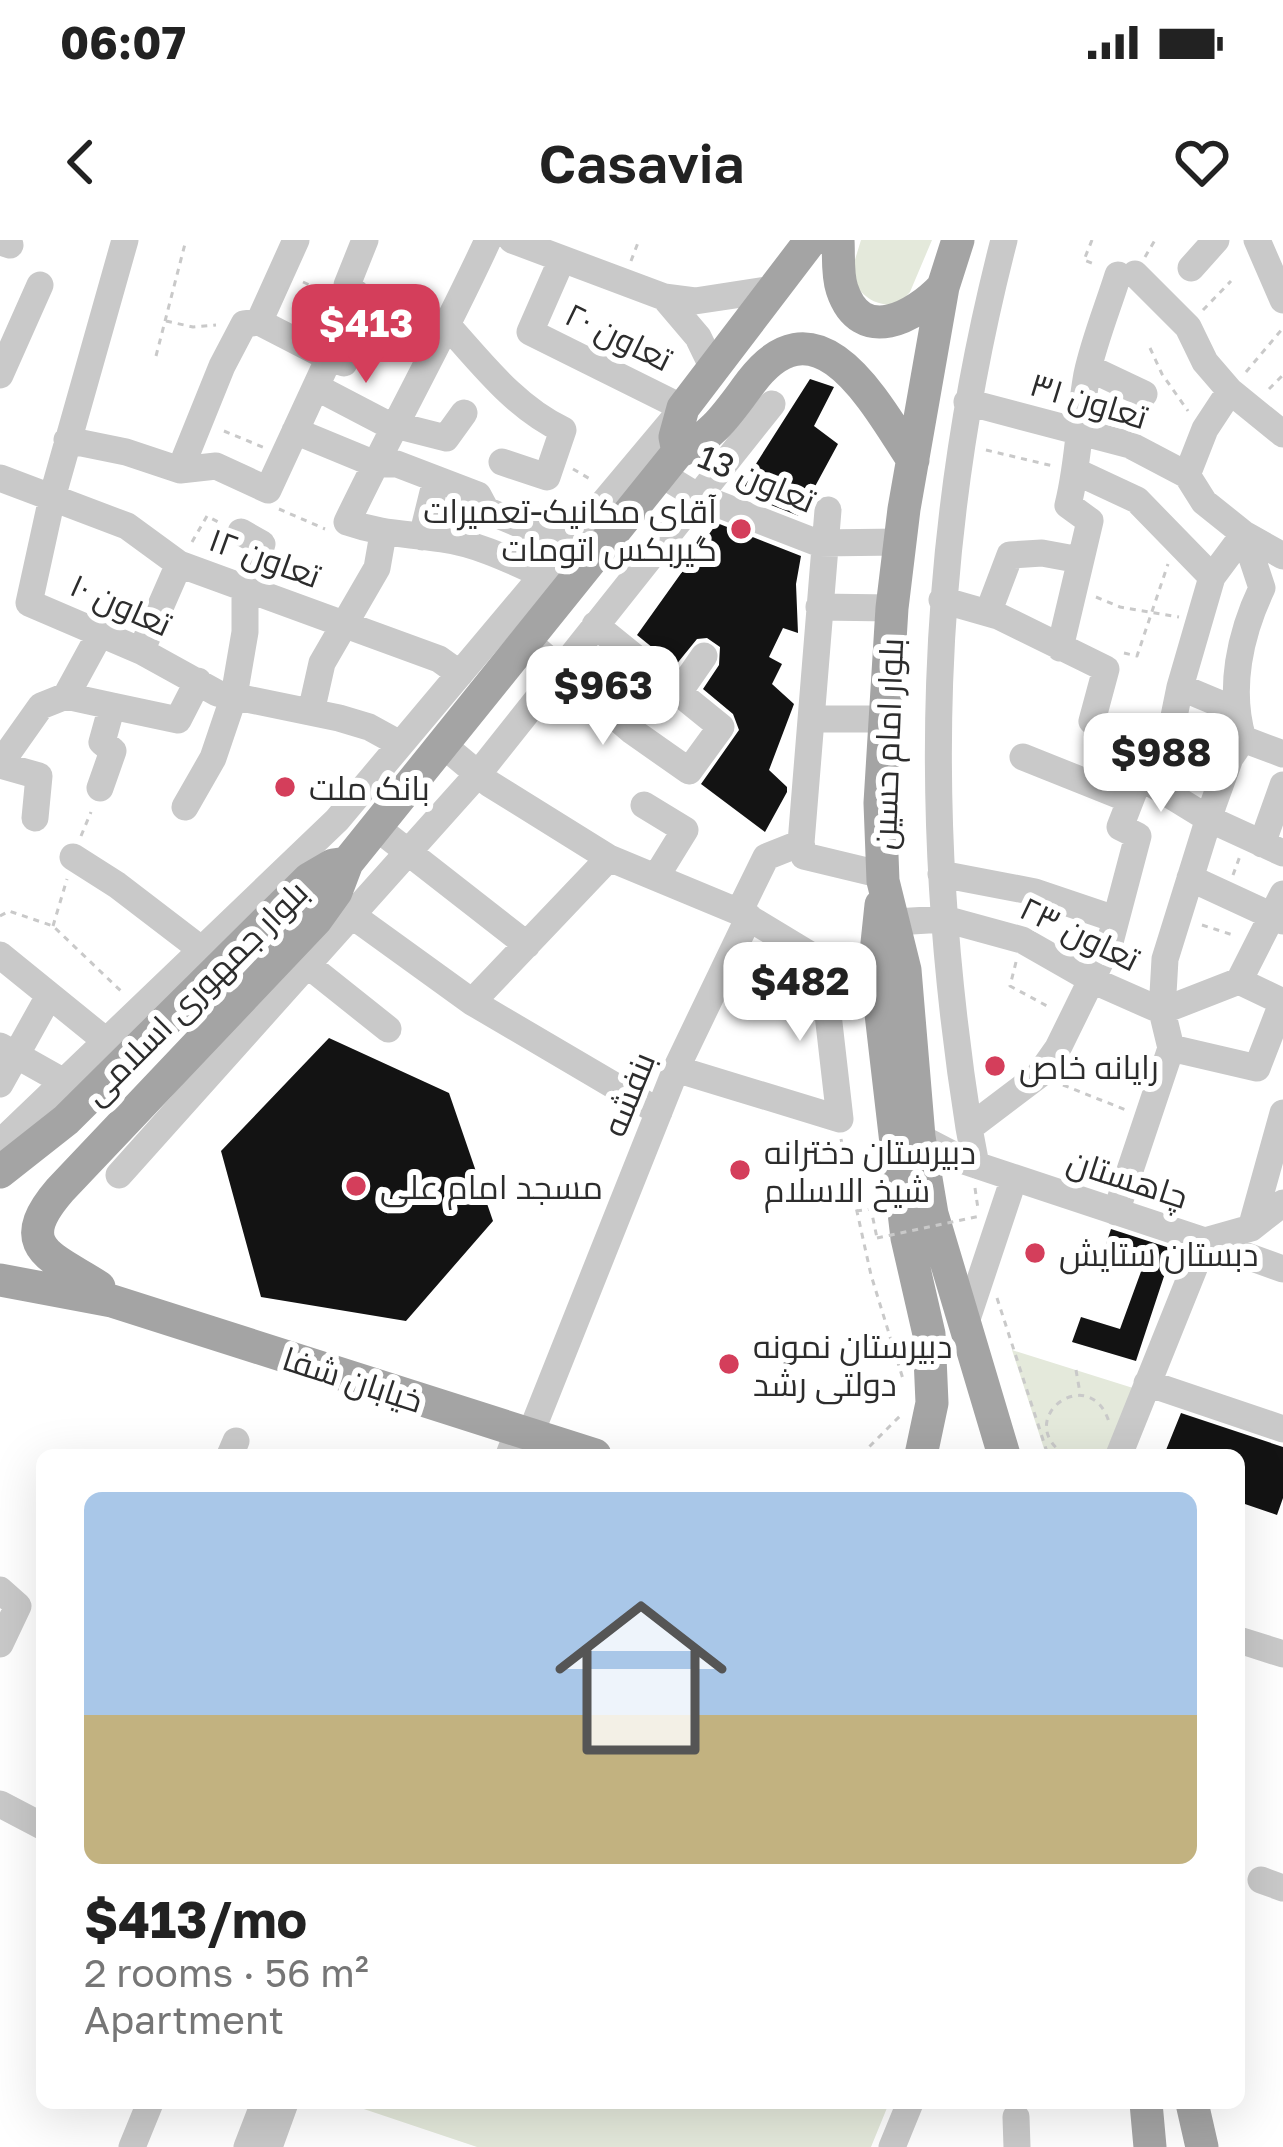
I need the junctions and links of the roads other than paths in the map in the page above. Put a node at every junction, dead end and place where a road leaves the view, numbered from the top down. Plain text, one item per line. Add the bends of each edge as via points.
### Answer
1 (125, 240) edge
2 (296, 240) edge
3 (365, 240) edge
4 (488, 240) edge
5 (512, 240) edge
6 (811, 240) edge
7 (838, 240) edge
8 (958, 240) edge
9 (1004, 240) edge
10 (1216, 240) edge
11 (1257, 240) edge
12 (562, 259) junction
13 (1191, 268) dead end
14 (40, 285) dead end
15 (943, 287) junction
16 (774, 289) junction
17 (664, 297) junction
18 (1283, 300) edge
19 (448, 326) junction
20 (249, 327) junction
21 (329, 358) junction
22 (713, 368) junction
23 (1088, 368) junction
24 (0, 375) edge
25 (316, 387) junction
26 (1230, 391) junction
27 (1144, 394) dead end
28 (967, 402) junction
29 (772, 404) dead end
30 (683, 408) junction
31 (464, 413) dead end
32 (394, 425) junction
33 (1078, 429) junction
34 (1283, 434) edge
35 (729, 435) junction
36 (68, 440) junction
37 (289, 444) junction
38 (913, 460) junction
39 (502, 462) dead end
40 (669, 463) junction
41 (375, 464) junction
42 (180, 470) junction
43 (1077, 472) junction
44 (1187, 476) junction
45 (0, 478) edge
46 (436, 479) junction
47 (697, 496) junction
48 (52, 499) junction
49 (828, 510) dead end
50 (241, 532) road end
51 (383, 534) junction
52 (1244, 534) junction
53 (422, 537) junction
54 (900, 542) junction
55 (825, 543) junction
56 (1280, 549) edge
57 (582, 550) junction
58 (1080, 560) junction
59 (179, 564) junction
60 (543, 575) junction
61 (631, 581) junction
62 (245, 589) junction
63 (0, 593) edge
64 (941, 600) junction
65 (1204, 601) junction
66 (29, 603) junction
67 (819, 607) junction
68 (892, 608) junction
69 (988, 614) junction
70 (1246, 622) junction
71 (345, 624) junction
72 (595, 626) junction
73 (101, 632) junction
74 (527, 642) junction
75 (1060, 648) junction
76 (141, 650) junction
77 (704, 656) dead end
78 (562, 668) junction
79 (460, 674) junction
80 (198, 681) junction
81 (1180, 687) junction
82 (679, 692) junction
83 (66, 695) junction
84 (234, 696) junction
85 (112, 706) junction
86 (1234, 710) junction
87 (311, 712) junction
88 (811, 719) junction
89 (885, 719) junction
90 (10, 731) edge
91 (1243, 739) junction
92 (400, 744) junction
93 (442, 745) junction
94 (1283, 754) edge
95 (1023, 757) dead end
96 (0, 764) edge
97 (478, 774) junction
98 (1138, 777) junction
99 (1283, 784) edge
100 (100, 788) dead end
101 (644, 805) dead end
102 (185, 807) dead end
103 (35, 818) dead end
104 (1209, 819) junction
105 (376, 827) junction
106 (801, 843) junction
107 (1273, 849) edge
108 (409, 853) junction
109 (73, 857) dead end
110 (609, 857) junction
111 (347, 863) junction
112 (941, 874) junction
113 (656, 877) junction
114 (883, 878) junction
115 (1190, 878) junction
116 (1060, 902) junction
117 (1279, 910) edge
118 (744, 915) junction
119 (945, 919) junction
120 (1115, 919) junction
121 (895, 922) junction
122 (335, 924) junction
123 (526, 944) junction
124 (1034, 947) junction
125 (0, 955) edge
126 (211, 957) junction
127 (822, 962) junction
128 (875, 962) junction
129 (309, 966) junction
130 (1094, 981) junction
131 (1239, 981) junction
132 (49, 996) junction
133 (1283, 1001) edge
134 (472, 1002) junction
135 (1162, 1011) junction
136 (388, 1029) dead end
137 (106, 1041) junction
138 (955, 1042) junction
139 (910, 1047) junction
140 (1171, 1048) junction
141 (8, 1050) edge
142 (676, 1069) junction
143 (64, 1082) junction
144 (0, 1084) edge
145 (659, 1112) junction
146 (1283, 1113) edge
147 (969, 1128) junction
148 (919, 1137) junction
149 (0, 1143) edge
150 (0, 1172) edge
151 (119, 1175) dead end
152 (975, 1177) junction
153 (1014, 1178) junction
154 (1283, 1203) edge
155 (1116, 1212) junction
156 (1251, 1228) junction
157 (1205, 1241) junction
158 (1283, 1269) edge
159 (0, 1280) edge
160 (112, 1301) junction
161 (964, 1329) junction
162 (1147, 1382) junction
163 (1283, 1429) edge
164 (528, 1443) edge
165 (1114, 1443) edge
166 (562, 1449) edge
167 (921, 1449) edge
168 (1002, 1449) edge
169 (20, 1603) edge
170 (1245, 1642) edge
171 (0, 1644) edge
172 (1283, 1654) edge
173 (0, 1804) edge
174 (36, 1823) edge
175 (148, 2109) edge
176 (262, 2109) edge
177 (283, 2109) edge
178 (908, 2109) edge
179 (1147, 2109) edge
180 (1193, 2109) edge
181 (1016, 2117) dead end
182 (132, 2147) edge
183 (247, 2147) edge
184 (268, 2147) edge
185 (892, 2147) edge
186 (1017, 2147) edge
187 (1150, 2147) edge
188 (1202, 2147) edge

1 - 36 street, تعاون ۱۰
2 - 20 street
3 - 21 street via 347,285 358,296 344,363
4 - 19 street
5 - 12 street
6 - 16 main road
7 - 15 main road via 842,291 863,319 911,315
8 - 15 main road, بلوار امام حسین
9 - 28 street
10 - 13 street
11 - 18 street
12 - 17 street
12 - 30 street, تعاون ۲۰ via 530,332
14 - 24 street
15 - 38 main road, بلوار امام حسین
16 - 17 street via 695,301
16 - 22 main road
17 - 22 street
19 - 32 street
19 - 39 street via 530,415 563,430 547,477
20 - 21 street
20 - 42 street
21 - 25 street
22 - 30 main road
23 - 26 street via 1127,274 1188,327
23 - 27 street
23 - 33 street
25 - 32 street
25 - 37 street
26 - 34 street
26 - 44 street
28 - 33 street, تعاون ۳۱
28 - 64 street
29 - 35 street
30 - 40 main road
30 - 57 street via 612,492
31 - 32 street via 446,438
32 - 41 street
33 - 43 street
33 - 44 street, تعاون ۳۱
35 - 38 main road via 771,359 813,352 856,375
35 - 40 main road via 703,440
35 - 47 street
36 - 42 street
36 - 48 street, تعاون ۱۰
37 - 41 street
37 - 42 street via 268,490 215,466
38 - 54 main road, بلوار امام حسین
40 - 47 street, تعاون 13
40 - 57 main road, بلوار جمهوری اسلامی
41 - 46 street
41 - 51 street via 347,521
43 - 58 street via 1068,505 1090,521
43 - 65 street via 1137,500 1177,540
44 - 52 street, تعاون ۳۱ via 1204,502
45 - 48 street, تعاون ۱۲
46 - 53 street
46 - 57 street via 478,496 486,510
47 - 55 street, تعاون 13
47 - 61 street
48 - 59 street, تعاون ۱۲ via 128,526
48 - 66 street, تعاون ۱۰
49 - 55 street
50 - 62 street via 262,544
51 - 53 street
51 - 71 street via 376,568
52 - 56 street, تعاون ۳۱
52 - 65 street
52 - 70 street via 1262,589
53 - 60 street via 496,553
54 - 55 street, تعاون 13
54 - 68 main road, بلوار امام حسین
55 - 67 street
57 - 60 street
57 - 61 street
57 - 74 main road, بلوار جمهوری اسلامی
58 - 69 street via 1010,555
58 - 75 street
59 - 62 street, تعاون ۱۲
59 - 76 street
60 - 79 street
61 - 72 street
62 - 71 street, تعاون ۱۲
62 - 84 street
63 - 66 street
64 - 69 street
64 - 112 street
65 - 70 street
65 - 81 street
66 - 73 street, تعاون ۱۰
67 - 68 street
67 - 88 street
68 - 89 main road, بلوار امام حسین
69 - 75 street
70 - 86 street
71 - 79 street, تعاون ۱۲
71 - 87 street via 322,663
72 - 78 street
72 - 82 street
73 - 76 street, تعاون ۱۰
73 - 83 street
74 - 78 street
74 - 93 main road, بلوار جمهوری اسلامی
75 - 98 street via 1106,669 1092,721
76 - 80 street, تعاون ۱۰
77 - 82 street
78 - 82 street via 689,770 721,727
78 - 97 street
79 - 92 street
80 - 84 street, تعاون ۱۰
80 - 85 street via 178,720
81 - 86 street
81 - 98 street via 1169,740
83 - 85 street
83 - 90 street
84 - 87 street, تعاون ۱۰
84 - 102 street via 214,758
85 - 100 street via 101,742 113,751
86 - 91 street
87 - 92 street, تعاون ۱۰
88 - 89 street
88 - 106 street
89 - 114 main road, بلوار امام حسین
90 - 96 street
91 - 94 street
91 - 104 street
92 - 126 street
93 - 97 street
93 - 105 main road, بلوار جمهوری اسلامی
95 - 98 street
96 - 103 street via 39,776
97 - 108 street
97 - 110 street
98 - 104 street
98 - 120 street via 1120,827 1138,836
99 - 107 street
101 - 113 street via 685,830
104 - 107 street
104 - 115 street
105 - 108 street
105 - 111 main road, بلوار جمهوری اسلامی
106 - 114 street via 804,856
106 - 118 street, بنفشه via 766,857
108 - 122 street
108 - 123 street
109 - 126 street
110 - 113 street
110 - 123 street
111 - 122 main road
111 - 126 main road, بلوار جمهوری اسلامی via 309,879
112 - 116 street
112 - 119 street
113 - 118 street
114 - 121 main road, بلوار امام حسین
114 - 128 main road
115 - 117 street
115 - 135 street via 1165,959
116 - 120 street
116 - 124 street
117 - 131 street
118 - 127 street
118 - 142 street, بنفشه
119 - 121 street, تعاون ۲۳
119 - 124 street, تعاون ۲۳
119 - 138 street
120 - 130 street
121 - 139 main road, بلوار امام حسین
122 - 129 street
122 - 134 street
122 - 160 main road via 38,1219 49,1258
123 - 134 street
124 - 130 street, تعاون ۲۳
125 - 132 street
126 - 137 street
126 - 150 main road, بلوار جمهوری اسلامی via 66,1120
127 - 128 street
127 - 142 street via 840,1120
128 - 167 main road via 907,1238 929,1334 932,1403
129 - 136 street
129 - 151 street
130 - 135 street, تعاون ۲۳
130 - 147 street via 1039,1075
131 - 133 street
131 - 135 street
132 - 137 street
132 - 141 street
133 - 140 street via 1257,1067
134 - 145 street
135 - 140 street
137 - 143 street
138 - 139 street
138 - 147 street
139 - 148 main road, بلوار امام حسین
140 - 155 street
141 - 143 street
141 - 144 street
142 - 145 street, بنفشه
143 - 149 street
145 - 164 street, بنفشه
146 - 156 street
147 - 152 street
148 - 152 street, چاهستان
148 - 161 main road, بلوار امام حسین
152 - 153 street, چاهستان
153 - 155 street, چاهستان
153 - 161 street
154 - 156 street, چاهستان
155 - 157 street, چاهستان
156 - 157 street, چاهستان
157 - 158 street
157 - 162 street
159 - 160 main road
160 - 164 main road, خیابان شفا
161 - 168 main road, بلوار امام حسین
162 - 163 street
162 - 165 street
164 - 166 main road, خیابان شفا
169 - 171 street
170 - 172 street
173 - 174 street
175 - 182 street
176 - 183 street
177 - 184 street
178 - 185 street
179 - 187 main road
180 - 188 main road
181 - 186 street

